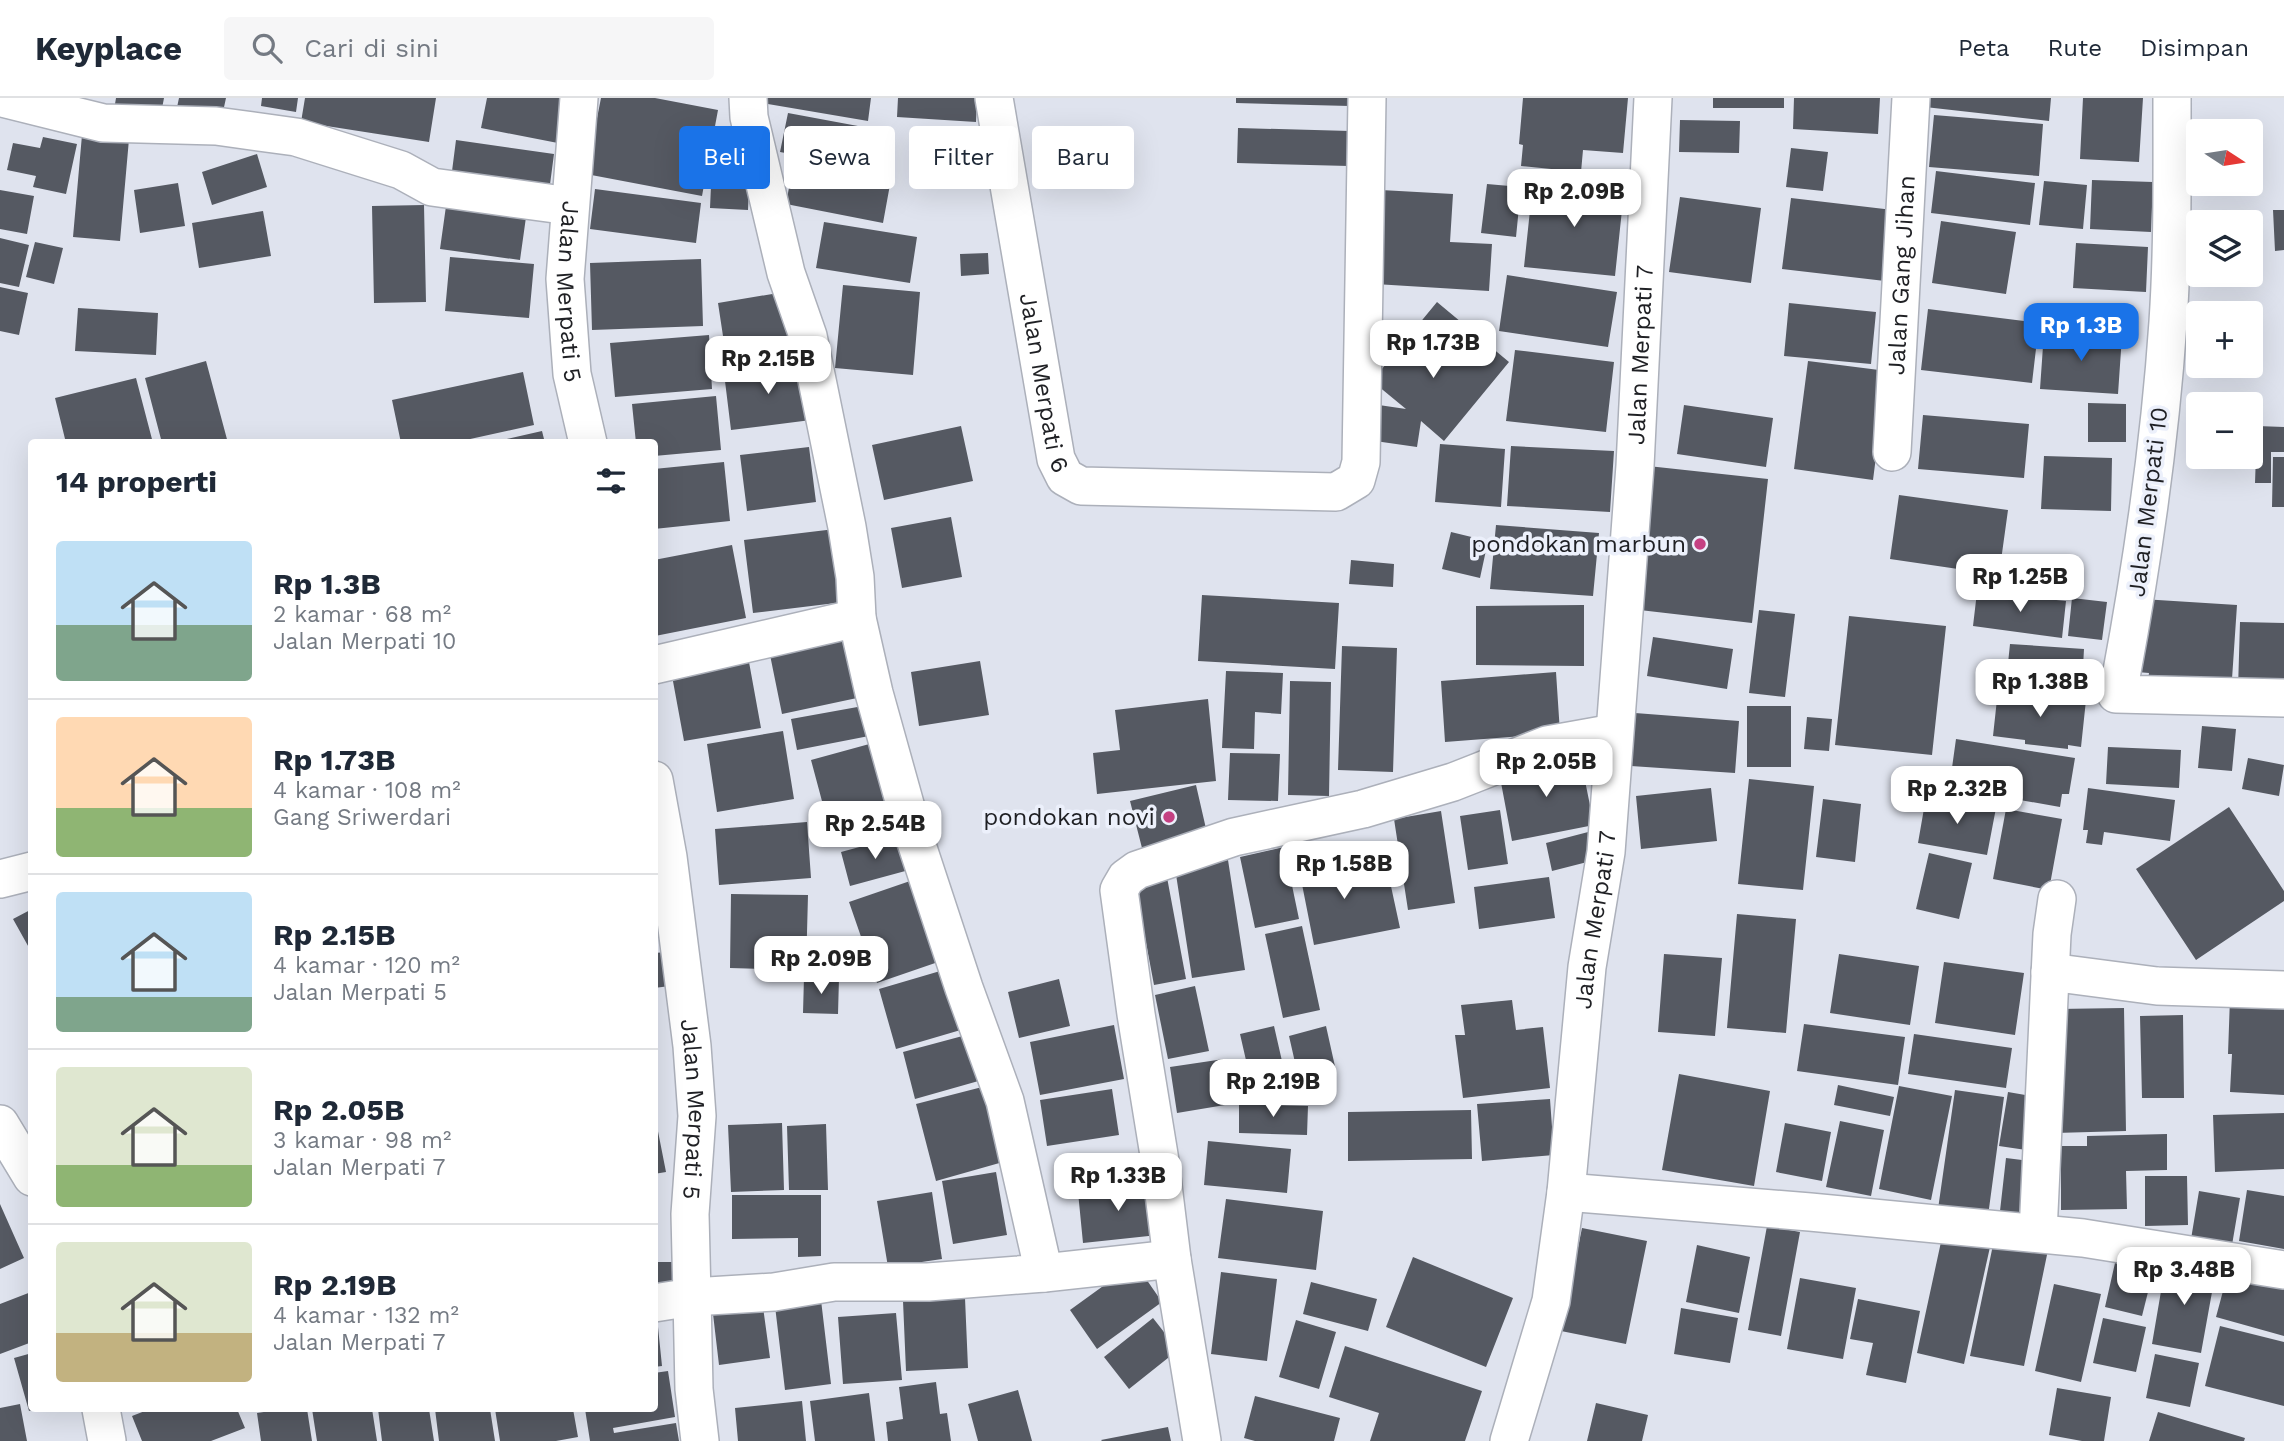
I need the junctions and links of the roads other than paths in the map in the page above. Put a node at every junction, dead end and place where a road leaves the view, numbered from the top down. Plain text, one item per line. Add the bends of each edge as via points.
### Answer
1 (2, 98) edge
2 (579, 98) edge
3 (748, 98) edge
4 (994, 98) edge
5 (1367, 98) edge
6 (1653, 98) edge
7 (1911, 98) edge
8 (2172, 98) edge
9 (570, 206) junction
10 (587, 439) edge
11 (1892, 452) dead end
12 (857, 618) junction
13 (658, 664) edge
14 (2284, 698) edge
15 (1614, 733) junction
16 (658, 802) edge
17 (28, 873) edge
18 (0, 879) edge
19 (2057, 899) dead end
20 (2050, 972) junction
21 (2284, 990) edge
22 (0, 1124) edge
23 (28, 1170) edge
24 (1566, 1192) junction
25 (2038, 1233) junction
26 (1172, 1259) junction
27 (2284, 1270) edge
28 (1044, 1273) junction
29 (692, 1297) junction
30 (658, 1302) edge
31 (102, 1412) edge
32 (107, 1441) edge
33 (700, 1441) edge
34 (1202, 1441) edge
35 (1509, 1441) edge

1 - 9 street via 103,123 216,125 296,138 401,170 432,187
2 - 9 street, Jalan Merpati 5
3 - 12 street via 786,273 808,336 847,527
4 - 5 street, Jalan Merpati 6 via 1056,459 1065,477 1081,486 1336,492 1356,480 1361,461
6 - 15 street, Jalan Merpati 7 via 1636,453
7 - 11 street, Jalan Gang Jihan
8 - 14 street, Jalan Merpati 10 via 2168,321 2161,407 2146,534 2116,694
9 - 10 street, Jalan Merpati 5 via 565,279 572,374
12 - 13 street
12 - 28 street via 913,833 1005,1101
15 - 24 street, Jalan Merpati 7 via 1606,852 1587,967
15 - 26 street via 1547,746 1453,782 1363,809 1234,837 1137,870 1126,878 1119,890
16 - 29 street, Jalan Merpati 5 via 692,1046 697,1116 690,1214
17 - 18 street
19 - 20 street
20 - 21 street via 2157,986
20 - 25 street
22 - 23 street
24 - 25 street
24 - 35 street, Jalan Merpati 7 via 1551,1301
25 - 27 street
26 - 28 street
26 - 34 street
28 - 29 street via 928,1282 834,1282 774,1292
29 - 30 street
29 - 33 street, Jalan Merpati 5
31 - 32 street

